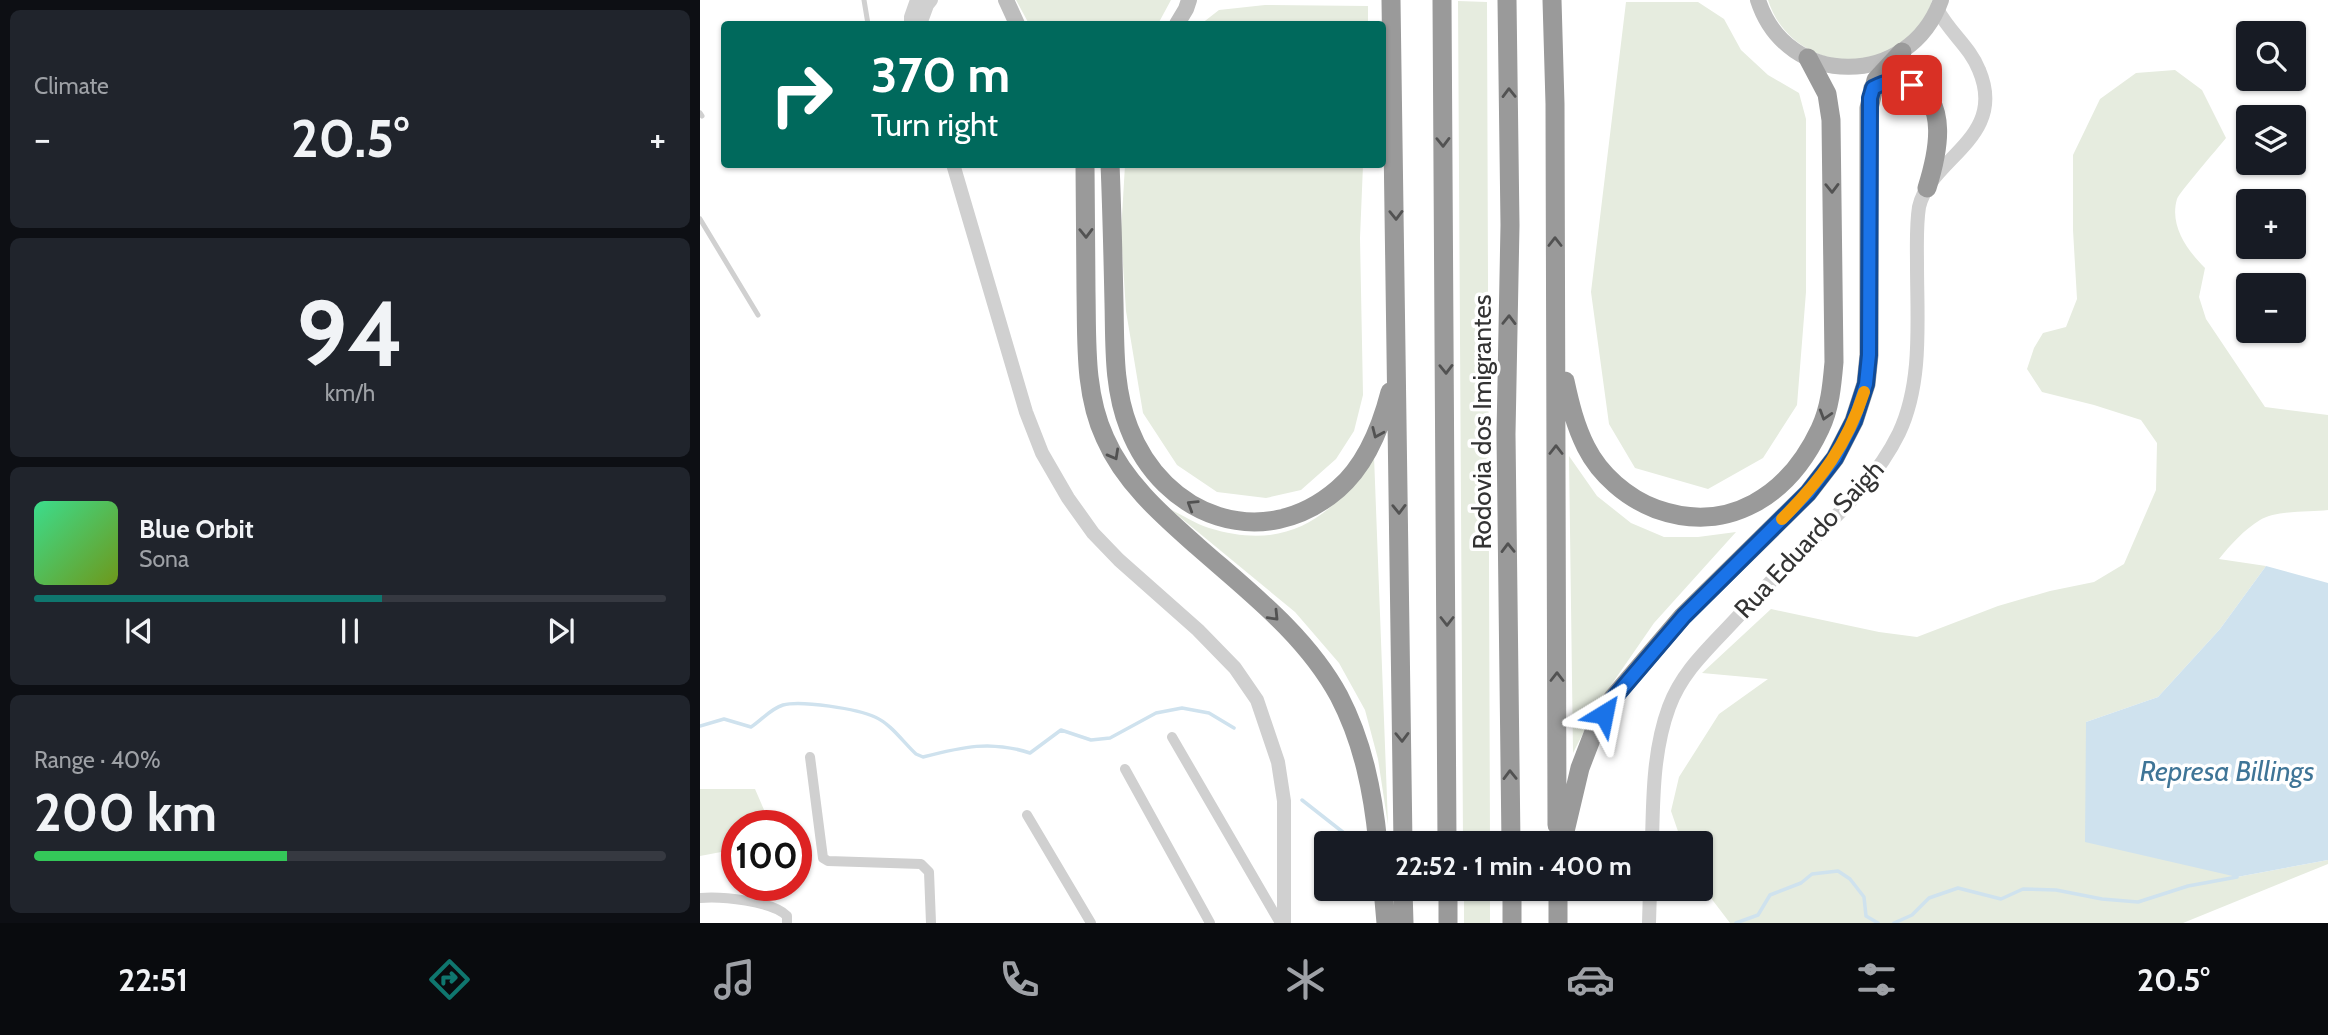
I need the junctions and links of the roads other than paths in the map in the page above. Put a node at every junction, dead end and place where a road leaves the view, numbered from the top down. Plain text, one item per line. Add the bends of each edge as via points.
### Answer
1 (864, 0) edge
2 (917, 0) edge
3 (931, 0) edge
4 (1006, 0) edge
5 (1391, 0) edge
6 (1442, 0) edge
7 (1507, 0) edge
8 (1552, 0) edge
9 (1756, 2) edge
10 (1191, 3) edge
11 (1939, 5) edge
12 (868, 21) edge
13 (911, 21) edge
14 (921, 21) edge
15 (1016, 21) edge
16 (1179, 21) edge
17 (1922, 34) junction
18 (1956, 37) junction
19 (1902, 52) junction
20 (1808, 58) junction
21 (1873, 88) junction
22 (954, 168) edge
23 (1085, 168) edge
24 (1110, 168) edge
25 (1927, 188) junction
26 (700, 219) edge
27 (758, 314) dead end
28 (1556, 335) junction
29 (1397, 368) junction
30 (1172, 737) dead end
31 (810, 757) dead end
32 (1125, 769) dead end
33 (1027, 815) dead end
34 (1377, 831) edge
35 (1403, 831) edge
36 (1447, 831) edge
37 (1511, 831) edge
38 (1560, 831) edge
39 (1563, 831) edge
40 (1652, 831) edge
41 (700, 898) edge
42 (1383, 901) edge
43 (1403, 901) edge
44 (1448, 901) edge
45 (1512, 901) edge
46 (1558, 901) edge
47 (1650, 901) edge
48 (787, 920) edge
49 (931, 923) edge
50 (1091, 923) edge
51 (1210, 923) edge
52 (1282, 923) edge
53 (1386, 923) edge
54 (1404, 923) edge
55 (1448, 923) edge
56 (1512, 923) edge
57 (1558, 923) edge
58 (1649, 923) edge

1 - 12 lane
2 - 13 street
3 - 14 street
4 - 15 main road
5 -> 29 highway
6 -> 36 highway, Rodovia dos Imigrantes
37 -> 7 highway, Rodovia dos Imigrantes
28 -> 8 highway
9 - 20 main road via 1780,37
10 - 16 main road
11 - 17 main road
11 - 18 street, Rua Eduardo Saigh
17 - 18 street
17 - 19 main road
18 - 25 street, Rua Eduardo Saigh via 1981,73 1983,110 1968,142
19 - 20 main road via 1856,67
19 - 21 highway
20 -> 28 highway via 1827,94 1831,120 1834,362 1832,393 1821,428 1801,463 1775,491 1746,509 1713,517 1671,514 1638,502 1612,482 1587,449 1572,414
21 - 25 highway via 1886,82 1906,82 1931,102 1937,142
21 - 39 highway via 1869,108 1869,355 1866,384 1854,421 1835,458 1808,493 1684,616 1614,698 1595,729 1580,768
22 - 52 street via 1042,453 1093,533 1198,630 1235,668 1257,700 1278,762 1284,801
23 -> 34 highway via 1087,368 1104,437 1122,469 1157,510 1267,607 1305,648 1338,695 1359,741
29 -> 24 highway via 1384,417 1357,468 1313,508 1282,520 1252,523 1223,520 1196,509 1148,465 1129,430 1119,398
25 - 40 street, Rua Eduardo Saigh via 1918,217 1915,378 1901,429 1860,492 1774,577 1684,677 1662,729
26 - 27 lane
38 -> 28 highway
29 -> 35 highway
30 - 52 street
31 - 49 street via 823,858 921,864 929,872
32 - 51 street
33 - 50 street
41 - 48 street via 727,898 779,910
42 - 53 highway
43 - 54 highway
44 - 55 highway
45 - 56 highway
46 - 57 highway
47 - 58 street

